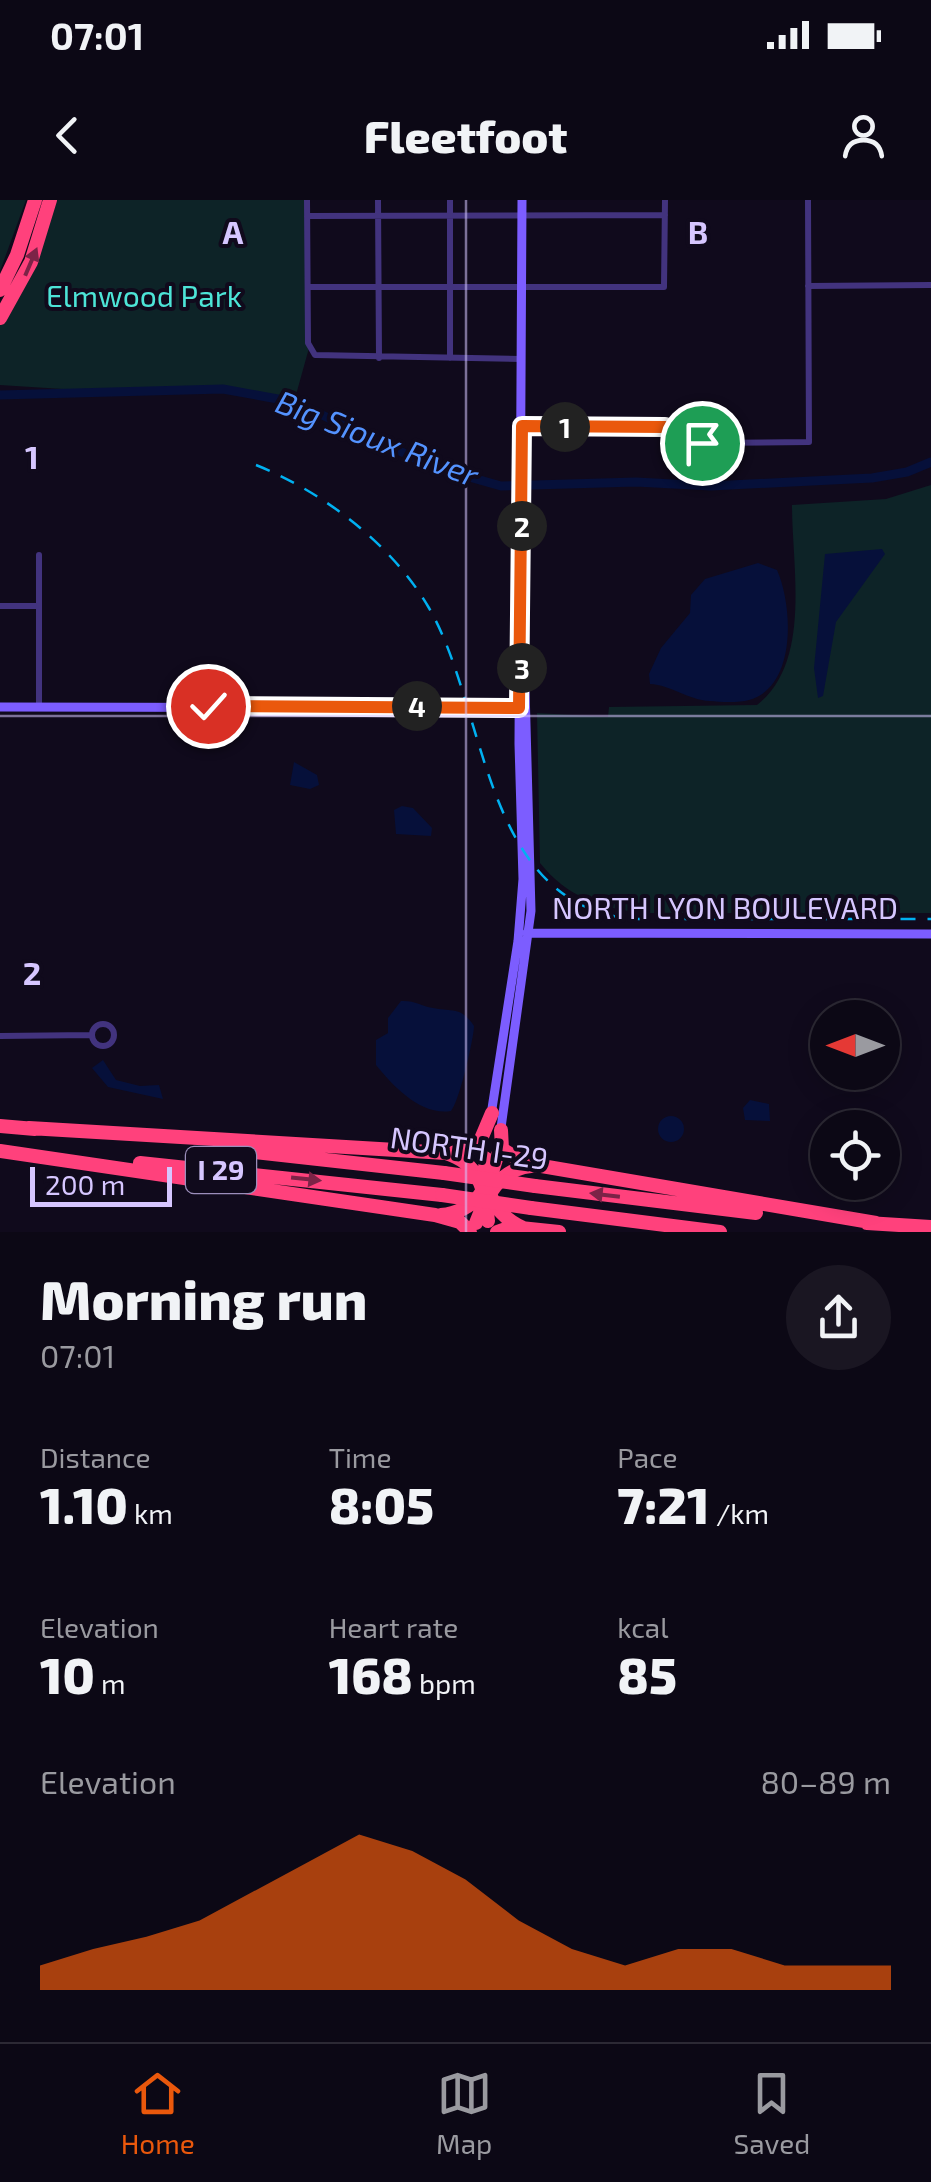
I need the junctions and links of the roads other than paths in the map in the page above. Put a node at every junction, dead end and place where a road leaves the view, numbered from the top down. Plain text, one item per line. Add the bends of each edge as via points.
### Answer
1 (35, 200) edge
2 (50, 200) edge
3 (307, 200) edge
4 (378, 200) edge
5 (450, 200) edge
6 (522, 200) edge
7 (665, 200) edge
8 (808, 200) edge
9 (378, 215) junction
10 (522, 215) junction
11 (307, 216) junction
12 (450, 216) junction
13 (665, 216) junction
14 (931, 285) edge
15 (808, 286) junction
16 (308, 287) junction
17 (379, 287) junction
18 (522, 287) junction
19 (450, 288) junction
20 (0, 290) edge
21 (0, 318) edge
22 (378, 358) junction
23 (450, 358) junction
24 (522, 359) junction
25 (522, 426) junction
26 (39, 555) dead end
27 (0, 606) edge
28 (39, 606) junction
29 (0, 707) edge
30 (39, 707) junction
31 (523, 708) junction
32 (524, 933) junction
33 (931, 934) edge
34 (0, 1036) edge
35 (92, 1036) dead end
36 (492, 1113) junction
37 (0, 1126) edge
38 (29, 1128) junction
39 (501, 1130) junction
40 (0, 1151) edge
41 (432, 1153) junction
42 (492, 1156) junction
43 (537, 1166) junction
44 (486, 1192) junction
45 (435, 1216) junction
46 (876, 1223) junction
47 (931, 1226) edge
48 (523, 1228) junction
49 (482, 1229) edge
50 (559, 1232) edge
51 (720, 1232) edge

1 - 20 highway
21 -> 2 highway via 31,262
3 - 11 street
4 - 9 street
5 - 12 street
6 - 10 main road
7 - 13 street
8 - 15 street
9 - 11 street
9 - 12 street
9 - 17 street
10 - 12 street
10 - 13 street
10 - 18 main road
11 - 16 street
12 - 19 street
13 - 18 street via 664,287
14 - 15 street
15 - 25 street via 809,442 698,443 665,427
16 - 17 street
16 - 22 street via 311,352
17 - 19 street
17 - 22 street
18 - 19 street
18 - 24 main road
19 - 23 street
22 - 23 street
23 - 24 street
24 - 25 main road
25 - 31 main road
26 - 28 street
27 - 28 street
28 - 30 street
29 - 30 main road
30 - 31 main road
31 - 32 main road via 533,864
32 - 33 main road, NORTH LYON BOULEVARD
32 - 36 main road
32 - 39 main road
34 - 35 street
36 - 41 highway via 478,1146
36 - 42 main road
37 - 38 highway, NORTH I-29 / I 29
38 - 41 highway
46 -> 38 highway, NORTH I-29 / I 29, bridge
39 - 42 main road
39 - 43 highway via 506,1154
40 - 45 highway
40 -> 51 highway, NORTH I-29 / I 29, bridge via 442,1195
41 - 44 highway via 462,1160
42 - 44 highway
43 - 44 highway via 514,1170
43 - 46 highway
44 - 45 highway via 459,1212
44 - 48 highway
44 - 49 highway
45 - 49 highway
46 - 47 highway, NORTH I-29 / I 29
48 - 49 highway
48 - 50 highway

